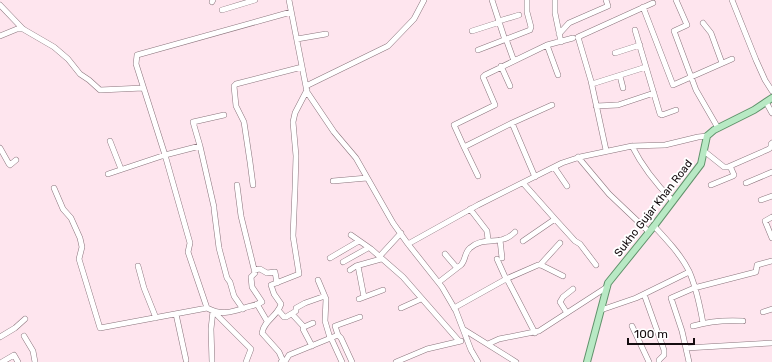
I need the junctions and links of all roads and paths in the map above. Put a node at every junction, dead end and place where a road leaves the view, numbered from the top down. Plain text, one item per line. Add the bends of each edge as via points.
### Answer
1 (255, 0) edge
2 (289, 0) edge
3 (424, 0) edge
4 (492, 0) edge
5 (527, 0) edge
6 (555, 0) edge
7 (606, 0) edge
8 (676, 0) edge
9 (733, 0) edge
10 (653, 3) dead end
11 (0, 5) edge
12 (643, 7) junction
13 (222, 10) dead end
14 (292, 12) junction
15 (519, 15) dead end
16 (499, 22) junction
17 (703, 22) dead end
18 (23, 29) junction
19 (635, 30) dead end
20 (472, 31) dead end
21 (326, 34) dead end
22 (559, 34) junction
23 (0, 36) edge
24 (573, 38) dead end
25 (296, 39) junction
26 (506, 40) junction
27 (561, 42) junction
28 (547, 45) junction
29 (640, 45) junction
30 (478, 50) dead end
31 (615, 53) dead end
32 (732, 59) dead end
33 (514, 61) junction
34 (722, 63) junction
35 (501, 66) junction
36 (302, 67) junction
37 (646, 67) junction
38 (558, 75) dead end
39 (620, 76) junction
40 (692, 77) junction
41 (592, 84) junction
42 (510, 86) dead end
43 (144, 88) junction
44 (306, 88) junction
45 (623, 88) dead end
46 (772, 91) edge
47 (654, 93) junction
48 (772, 98) edge
49 (766, 102) junction
50 (552, 105) dead end
51 (596, 106) junction
52 (676, 110) dead end
53 (772, 113) edge
54 (224, 115) dead end
55 (512, 123) junction
56 (718, 128) junction
57 (707, 136) junction
58 (110, 141) dead end
59 (200, 146) junction
60 (632, 146) junction
61 (772, 146) edge
62 (464, 147) junction
63 (0, 148) edge
64 (606, 150) junction
65 (704, 151) junction
66 (166, 155) junction
67 (578, 157) junction
68 (16, 160) dead end
69 (730, 166) junction
70 (554, 167) junction
71 (121, 169) junction
72 (772, 172) edge
73 (108, 174) dead end
74 (478, 176) dead end
75 (535, 177) junction
76 (367, 178) junction
77 (333, 181) dead end
78 (523, 183) junction
79 (746, 183) dead end
80 (237, 185) dead end
81 (252, 185) dead end
82 (711, 185) dead end
83 (567, 186) dead end
84 (54, 188) dead end
85 (772, 196) edge
86 (761, 200) dead end
87 (673, 201) junction
88 (470, 209) junction
89 (772, 217) edge
90 (554, 218) junction
91 (654, 226) junction
92 (515, 232) dead end
93 (649, 232) junction
94 (401, 233) junction
95 (351, 235) dead end
96 (772, 238) edge
97 (488, 240) junction
98 (500, 240) junction
99 (359, 241) junction
100 (523, 241) dead end
101 (560, 243) dead end
102 (408, 244) junction
103 (368, 248) junction
104 (445, 254) dead end
105 (330, 258) dead end
106 (380, 258) junction
107 (772, 260) edge
108 (343, 262) dead end
109 (540, 265) junction
110 (596, 265) dead end
111 (138, 266) dead end
112 (358, 266) junction
113 (457, 268) junction
114 (254, 270) junction
115 (350, 270) dead end
116 (689, 272) junction
117 (562, 276) dead end
118 (506, 279) junction
119 (318, 280) dead end
120 (277, 282) junction
121 (439, 282) junction
122 (607, 287) junction
123 (694, 288) junction
124 (573, 289) dead end
125 (383, 290) dead end
126 (644, 294) junction
127 (325, 296) junction
128 (421, 299) junction
129 (257, 304) junction
130 (207, 308) junction
131 (401, 308) dead end
132 (454, 308) junction
133 (243, 309) junction
134 (772, 309) edge
135 (278, 310) junction
136 (601, 310) junction
137 (213, 311) junction
138 (763, 312) dead end
139 (566, 313) junction
140 (176, 314) junction
141 (292, 314) junction
142 (360, 317) dead end
143 (25, 318) dead end
144 (156, 318) junction
145 (267, 321) junction
146 (743, 321) dead end
147 (313, 323) dead end
148 (703, 323) junction
149 (632, 326) dead end
150 (693, 326) dead end
151 (304, 327) junction
152 (463, 329) junction
153 (535, 333) junction
154 (24, 336) dead end
155 (0, 337) edge
156 (334, 337) junction
157 (467, 339) junction
158 (459, 341) junction
159 (772, 342) edge
160 (488, 344) junction
161 (312, 346) junction
162 (686, 348) junction
163 (186, 360) dead end
164 (345, 360) edge
165 (2, 362) edge
166 (18, 362) edge
167 (35, 362) edge
168 (212, 362) edge
169 (246, 362) edge
170 (282, 362) edge
171 (396, 362) edge
172 (478, 362) edge
173 (516, 362) edge
174 (587, 362) edge
175 (649, 362) edge
176 (659, 362) edge
177 (689, 362) edge

1 - 13 street
2 - 14 street
3 - 44 street via 414,19 391,43
4 - 16 street
5 - 26 street via 531,29
6 - 22 street
7 - 22 street via 608,6 569,23
8 - 40 street via 687,25 674,30
9 - 46 street via 758,66
10 - 12 street
11 - 18 street
12 - 40 street via 673,85
12 - 41 street via 578,37
14 - 25 street
14 - 43 street via 137,56 136,64
15 - 16 street
16 - 20 street
16 - 26 street
17 - 34 street via 717,45
18 - 23 street
18 - 43 street via 54,47 82,76 100,90
19 - 29 street
21 - 25 street
22 - 27 street
24 - 27 street
25 - 36 street
26 - 30 street
26 - 33 street
27 - 28 street
28 - 33 street
28 - 38 street
29 - 31 street
29 - 37 street
32 - 34 street
33 - 35 street
34 - 40 street
35 - 42 street
35 - 62 street via 483,77 495,105 454,125
36 - 44 street
36 - 81 street via 234,86 236,106 244,122
37 - 39 street
37 - 47 street
39 - 41 street
39 - 45 street
40 - 56 street via 696,90
41 - 51 street
43 - 66 street
44 - 76 street via 331,127 356,158
44 - 120 street via 293,122 296,182 293,236 299,274
47 - 51 street via 618,105
47 - 52 street via 660,114
48 - 49 main road
49 - 53 street
49 - 56 main road
50 - 55 street
51 - 64 street
54 - 59 street via 193,121
55 - 62 street
55 - 75 street
56 - 57 main road
57 - 60 street via 665,145
57 - 65 main road, Sukho Gujar Khan Road
58 - 71 street
59 - 66 street
59 - 133 street via 214,207 221,256 234,296
60 - 64 street
60 - 87 street via 656,184
61 - 69 street
62 - 74 street
63 - 68 street via 10,165
64 - 67 street
65 - 69 street via 724,167
65 - 87 main road, Sukho Gujar Khan Road via 701,164
66 - 71 street
66 - 130 street via 190,243 188,252
67 - 70 street
67 - 93 street via 609,194
69 - 82 street via 733,176
70 - 75 street
70 - 83 street
71 - 73 street
72 - 79 street
75 - 78 street
76 - 77 street
76 - 94 street
78 - 88 street
78 - 90 street
80 - 114 street via 241,216
84 - 144 street via 80,238 82,247 79,259 100,328
85 - 86 street
87 - 91 main road, Sukho Gujar Khan Road
88 - 97 street via 487,231
88 - 102 street
89 - 96 street via 765,221
90 - 100 street
90 - 110 street via 580,244
91 - 93 main road, Sukho Gujar Khan Road
91 - 116 street
92 - 98 street
93 - 122 main road, Sukho Gujar Khan Road
94 - 102 street
94 - 106 street
95 - 99 street
97 - 98 street
97 - 113 street via 469,249 464,262
98 - 118 street via 499,258
99 - 103 street
99 - 105 street
101 - 109 street
102 - 121 street
103 - 106 street
103 - 108 street
104 - 113 street
106 - 112 street
106 - 128 street via 403,277
107 - 123 street via 758,265 756,272
109 - 117 street
109 - 118 street
111 - 144 street
112 - 115 street
112 - 125 street via 361,298
113 - 121 street
114 - 120 street via 275,272
114 - 129 street via 255,273 251,277 252,287 262,302
116 - 123 street
116 - 126 street
118 - 132 street
118 - 153 street
119 - 127 street
120 - 135 street via 271,286 281,304
121 - 132 street
122 - 136 main road, Sukho Gujar Khan Road
122 - 139 street
123 - 148 street
123 - 162 street via 671,298
124 - 139 street via 560,302
126 - 136 street
126 - 176 street via 664,350
127 - 141 street via 305,303
127 - 156 street via 325,321
128 - 131 street
128 - 158 street
129 - 133 street
129 - 145 street
130 - 137 street
130 - 140 street
132 - 152 street
133 - 137 street via 224,313
134 - 138 street
135 - 141 street via 285,318
135 - 145 street
136 - 174 main road, Sukho Gujar Khan Road
137 - 168 street
137 - 169 street via 251,349
139 - 153 street
140 - 144 street
140 - 163 street
141 - 151 street
142 - 156 street via 335,326
143 - 155 street
145 - 170 street via 262,332 278,350
146 - 148 street
147 - 151 street
148 - 150 street
149 - 175 street
151 - 161 street
152 - 157 street
152 - 160 street
153 - 160 street via 499,339
154 - 167 street via 33,351
156 - 161 street
156 - 164 street
156 - 164 street via 342,338
157 - 158 street
157 - 172 street
158 - 171 street via 427,349
159 - 162 street
160 - 173 street
161 - 170 street via 289,355
162 - 177 street
165 - 166 street via 14,355

